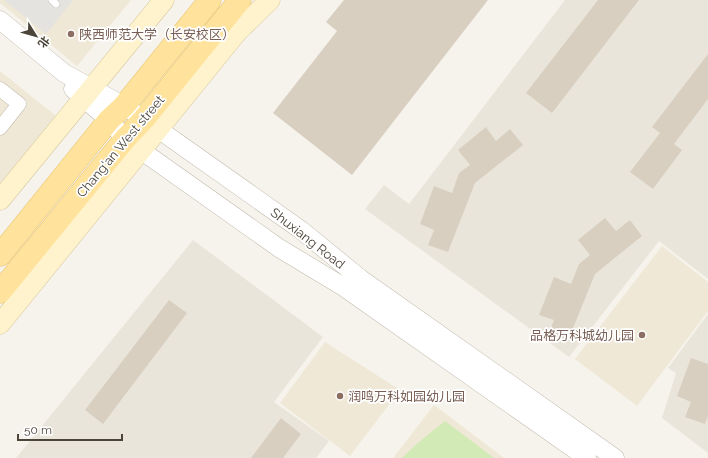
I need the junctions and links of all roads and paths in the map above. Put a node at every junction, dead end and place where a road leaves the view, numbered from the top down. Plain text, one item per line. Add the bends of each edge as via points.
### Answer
1 (164, 0) edge
2 (210, 0) edge
3 (240, 0) edge
4 (270, 0) edge
5 (0, 20) edge
6 (0, 31) edge
7 (0, 88) edge
8 (87, 93) junction
9 (116, 113) junction
10 (151, 124) junction
11 (0, 128) edge
12 (133, 145) junction
13 (0, 200) edge
14 (0, 255) edge
15 (0, 292) edge
16 (0, 324) edge
17 (587, 458) edge
18 (615, 458) edge

1 - 8 main road
2 - 9 main road, Chang'an West street
3 - 10 main road, Chang'an West street
4 - 10 main road
5 - 8 street, Shuxiang Road
6 - 8 street, Shuxiang Road via 62,80
7 - 11 street via 19,104
8 - 9 street, Shuxiang Road
8 - 13 main road
9 - 10 street, Shuxiang Road
9 - 12 street, Shuxiang Road
9 - 14 main road, Chang'an West street
10 - 12 main road, Chang'an West street
10 - 18 street, Shuxiang Road via 301,230 361,279
12 - 15 main road, Chang'an West street
12 - 16 main road
12 - 17 street, Shuxiang Road via 279,248 342,286

